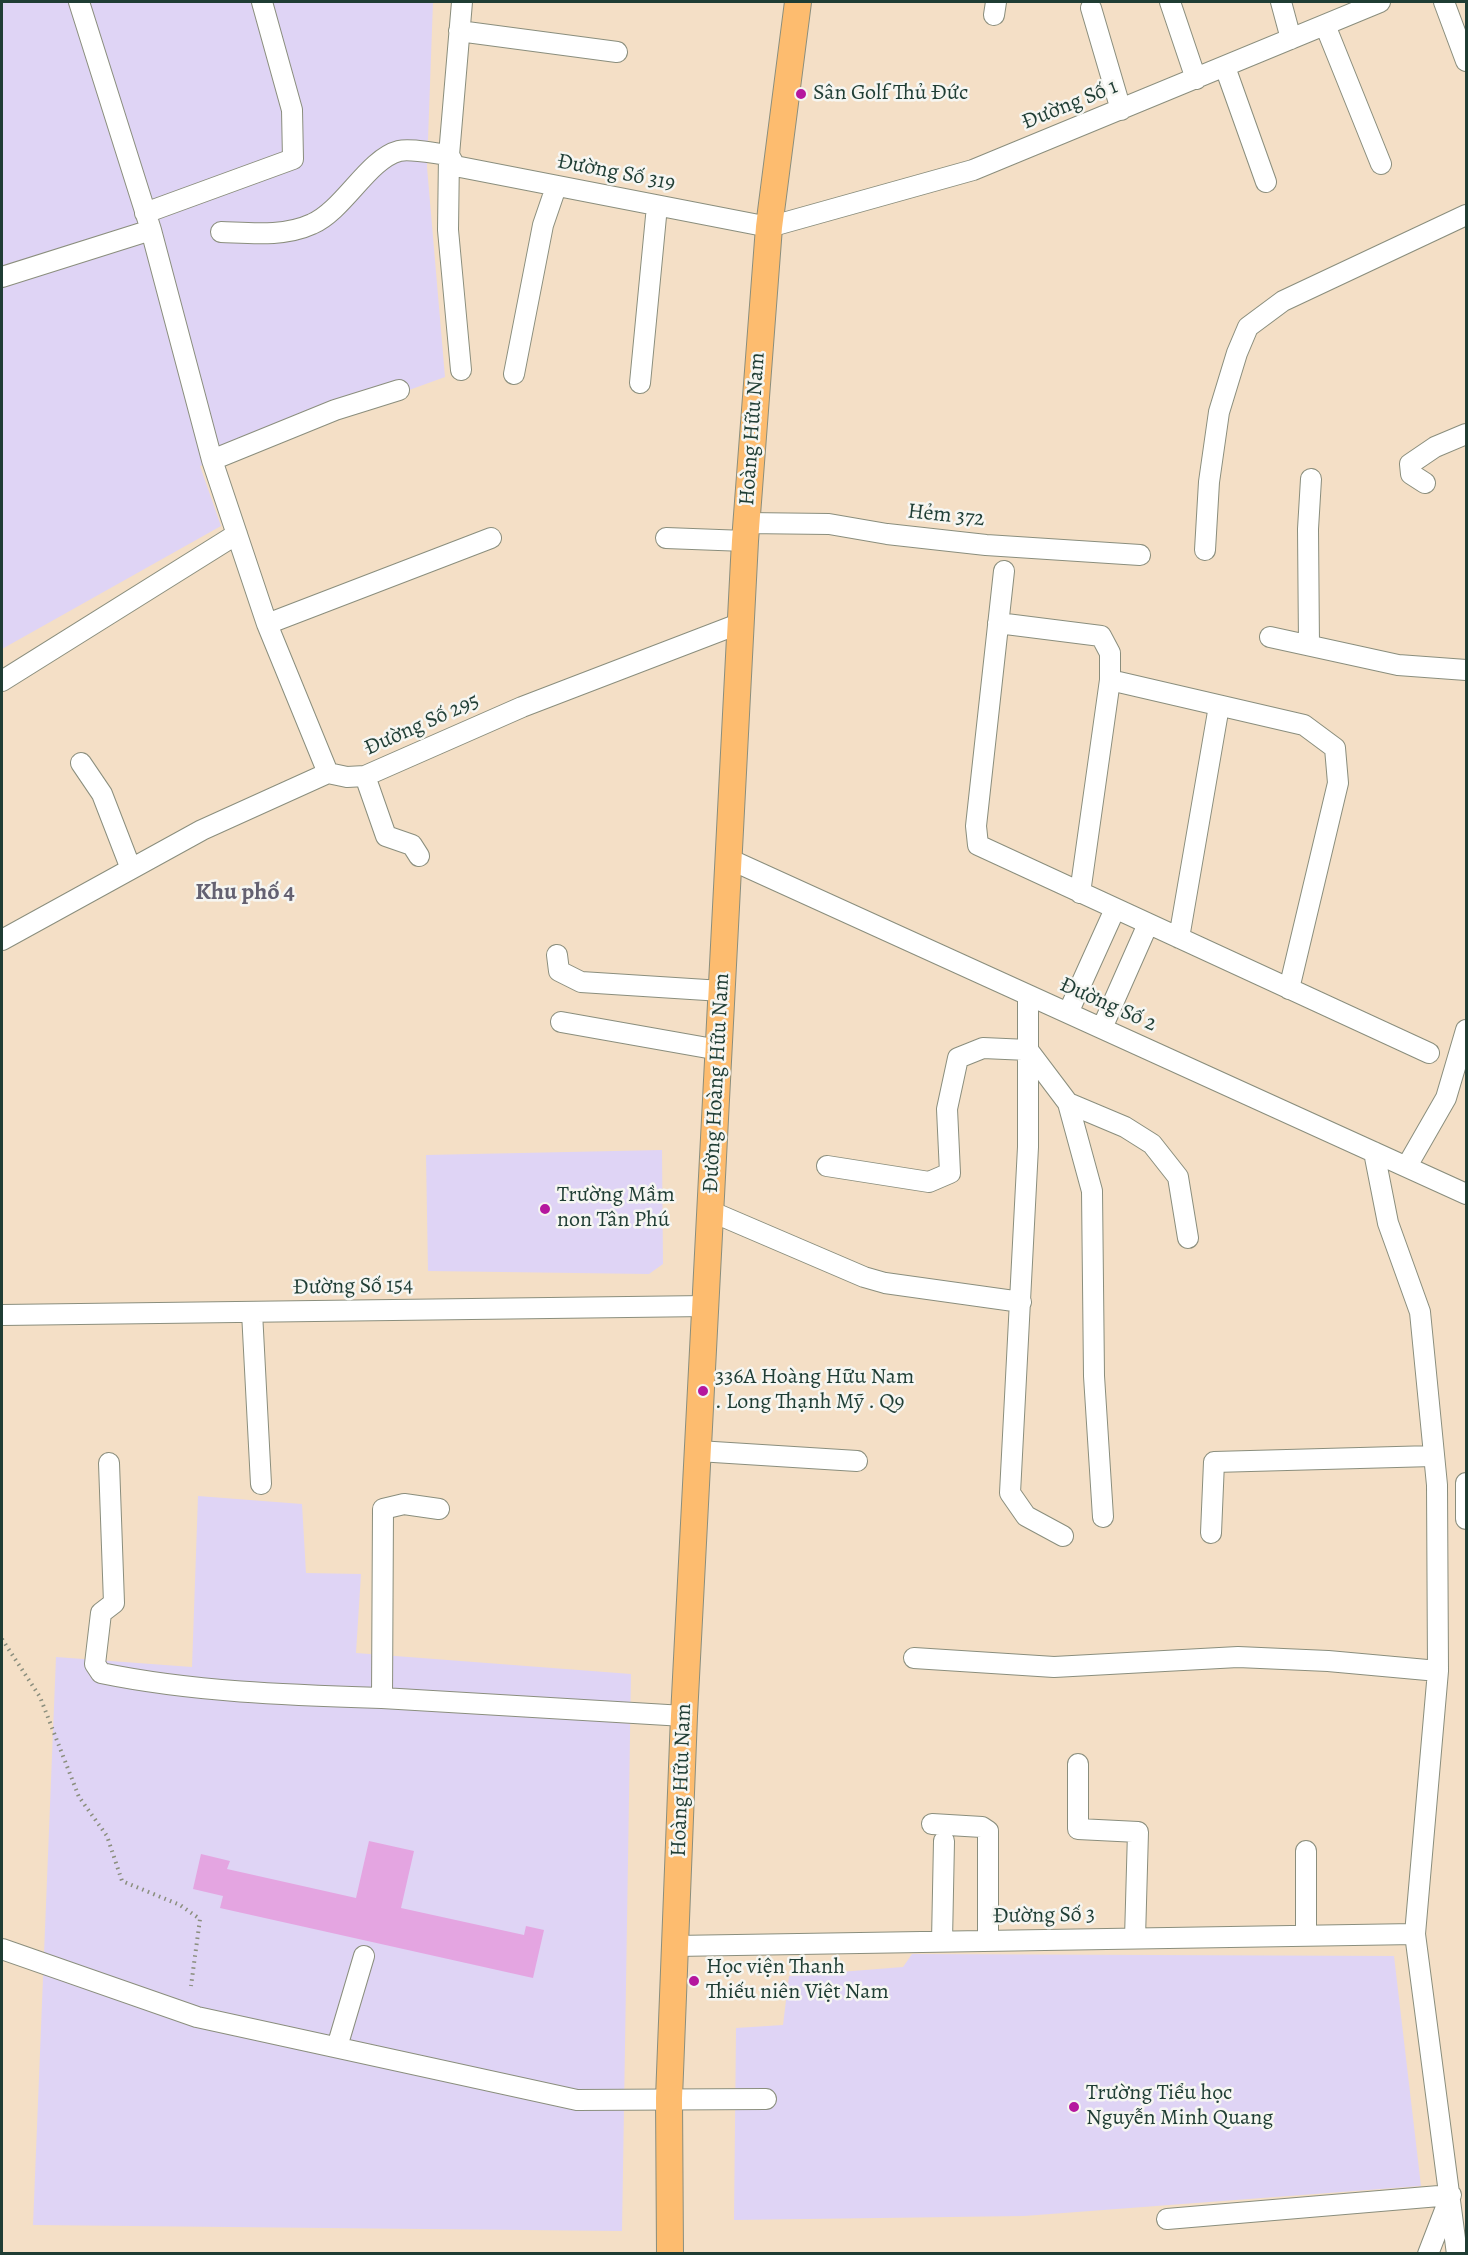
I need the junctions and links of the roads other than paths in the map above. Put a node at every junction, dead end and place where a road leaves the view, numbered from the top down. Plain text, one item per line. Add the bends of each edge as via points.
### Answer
1 (79, 2) edge
2 (262, 2) edge
3 (462, 2) edge
4 (798, 2) edge
5 (1170, 2) edge
6 (1281, 2) edge
7 (1380, 2) edge
8 (1444, 2) edge
9 (1091, 8) dead end
10 (1325, 25) junction
11 (459, 31) junction
12 (1291, 39) junction
13 (617, 52) dead end
14 (1467, 61) edge
15 (1225, 67) junction
16 (1196, 79) junction
17 (1121, 110) junction
18 (452, 161) junction
19 (1381, 164) dead end
20 (1266, 182) dead end
21 (556, 186) junction
22 (657, 206) junction
23 (1467, 215) edge
24 (148, 221) junction
25 (769, 227) junction
26 (221, 232) dead end
27 (2, 277) edge
28 (461, 370) dead end
29 (514, 375) dead end
30 (640, 383) dead end
31 (399, 390) dead end
32 (1467, 434) edge
33 (212, 460) junction
34 (1311, 479) dead end
35 (1425, 483) dead end
36 (746, 532) junction
37 (237, 534) junction
38 (491, 538) dead end
39 (666, 538) dead end
40 (1205, 550) dead end
41 (1140, 555) dead end
42 (1004, 571) dead end
43 (741, 622) junction
44 (998, 623) junction
45 (267, 624) junction
46 (1270, 637) dead end
47 (1309, 645) junction
48 (1467, 670) edge
49 (2, 681) edge
50 (1110, 681) junction
51 (1219, 705) junction
52 (81, 763) dead end
53 (328, 773) junction
54 (365, 776) junction
55 (419, 856) dead end
56 (729, 859) junction
57 (130, 870) junction
58 (1080, 893) junction
59 (1114, 909) junction
60 (1148, 924) junction
61 (1179, 938) junction
62 (2, 940) edge
63 (557, 955) dead end
64 (1289, 989) junction
65 (722, 991) junction
66 (1028, 995) junction
67 (1068, 1013) junction
68 (561, 1022) dead end
69 (1102, 1028) junction
70 (1467, 1030) edge
71 (719, 1050) junction
72 (1028, 1050) junction
73 (1429, 1053) dead end
74 (1068, 1103) junction
75 (1374, 1152) junction
76 (827, 1166) dead end
77 (1407, 1166) junction
78 (1467, 1194) edge
79 (710, 1211) junction
80 (1188, 1238) dead end
81 (1021, 1302) junction
82 (706, 1306) junction
83 (252, 1312) junction
84 (2, 1315) edge
85 (698, 1451) junction
86 (1433, 1456) junction
87 (857, 1461) dead end
88 (109, 1463) dead end
89 (1467, 1483) edge
90 (261, 1484) dead end
91 (439, 1509) dead end
92 (1103, 1517) dead end
93 (1467, 1519) edge
94 (1211, 1533) dead end
95 (1063, 1536) dead end
96 (914, 1658) dead end
97 (1438, 1671) junction
98 (382, 1698) junction
99 (684, 1716) junction
100 (1078, 1764) dead end
101 (932, 1824) dead end
102 (944, 1841) dead end
103 (1306, 1851) dead end
104 (1415, 1934) junction
105 (1306, 1935) junction
106 (1135, 1938) junction
107 (942, 1941) junction
108 (988, 1941) junction
109 (675, 1946) junction
110 (2, 1949) edge
111 (364, 1956) dead end
112 (337, 2047) junction
113 (669, 2098) junction
114 (766, 2099) dead end
115 (1451, 2195) junction
116 (1167, 2219) dead end
117 (670, 2253) edge
118 (1428, 2253) edge
119 (1457, 2253) edge

1 - 24 street
2 - 24 street via 292,110 293,159
3 - 11 street
4 - 25 main road, Hoàng Hữu Nam
5 - 16 street
6 - 12 street
7 - 10 street, Đường Số 1
8 - 14 street
9 - 17 street
10 - 12 street, Đường Số 1
10 - 19 street
11 - 13 street
11 - 18 street
12 - 15 street, Đường Số 1
15 - 16 street, Đường Số 1
15 - 20 street
16 - 17 street, Đường Số 1
17 - 25 street, Đường Số 1 via 973,170
18 - 21 street, Đường Số 319
18 - 26 street, Đường Số 319 via 399,151 374,166 341,203 312,224 274,233
18 - 28 street via 448,230
21 - 22 street, Đường Số 319
21 - 29 street via 543,225
22 - 25 street, Đường Số 319
22 - 30 street
23 - 40 street via 1283,302 1248,327 1219,412
24 - 27 street
24 - 33 street
25 - 36 main road, Hoàng Hữu Nam
31 - 33 street via 335,410
32 - 35 street via 1435,447 1410,464 1411,474
33 - 37 street
34 - 47 street
36 - 39 street, Hẻm 372
36 - 41 street, Hẻm 372 via 829,524 986,545
36 - 43 main road, Hoàng Hữu Nam
37 - 45 street
37 - 49 street
38 - 45 street
42 - 44 street
43 - 54 street, Đường Số 295 via 522,706
43 - 56 main road, Hoàng Hữu Nam
44 - 50 street via 1101,636 1110,653
44 - 58 street via 975,841
45 - 53 street
46 - 47 street
47 - 48 street via 1398,665
50 - 51 street
50 - 58 street
51 - 61 street
51 - 64 street via 1304,725 1335,748 1338,783
52 - 57 street via 102,794
53 - 54 street, Đường Số 295
53 - 57 street via 202,830
54 - 55 street via 386,836 412,845
56 - 65 main road, Đường Hoàng Hữu Nam
56 - 66 street, Đường Số 2
57 - 62 street
58 - 59 street
59 - 60 street
59 - 67 street
60 - 61 street
60 - 69 street
61 - 64 street
63 - 65 street via 559,971 581,982
64 - 73 street
65 - 71 main road, Đường Hoàng Hữu Nam
66 - 67 street, Đường Số 2
66 - 72 street
67 - 69 street, Đường Số 2
68 - 71 street
69 - 75 street, Đường Số 2
70 - 77 street via 1446,1098
71 - 79 main road, Đường Hoàng Hữu Nam
72 - 74 street
72 - 76 street via 983,1048 958,1058 947,1109 950,1173 929,1182
72 - 81 street
74 - 80 street via 1125,1127 1152,1144 1178,1176
74 - 92 street via 1092,1191 1095,1376
75 - 77 street, Đường Số 2
75 - 86 street via 1388,1224 1420,1312
77 - 78 street, Đường Số 2
79 - 81 street via 864,1277
79 - 82 main road, Đường Hoàng Hữu Nam
81 - 95 street via 1010,1493 1026,1516
82 - 83 street, Đường Số 154
82 - 85 main road, Hoàng Hữu Nam
83 - 84 street, Đường Số 154
83 - 90 street
85 - 87 street
85 - 99 main road, Hoàng Hữu Nam
86 - 94 street via 1214,1462
86 - 97 street via 1437,1485
88 - 98 street via 114,1603 101,1613 94,1664 101,1673 148,1683
89 - 93 street
91 - 98 street via 395,1504 383,1509
96 - 97 street via 1054,1667 1238,1657
97 - 104 street
98 - 99 street
99 - 109 main road, Hoàng Hữu Nam
100 - 106 street via 1078,1829 1138,1832
101 - 108 street via 982,1827 988,1831
102 - 107 street
103 - 105 street
104 - 105 street, Đường Số 3
104 - 115 street
105 - 106 street, Đường Số 3
106 - 108 street, Đường Số 3
107 - 108 street, Đường Số 3
107 - 109 street, Đường Số 3
109 - 113 main road, Hoàng Hữu Nam
110 - 112 street via 197,2017
111 - 112 street
112 - 113 street via 577,2100
113 - 114 street
113 - 117 main road, Hoàng Hữu Nam
115 - 116 street
115 - 118 street
115 - 119 street

